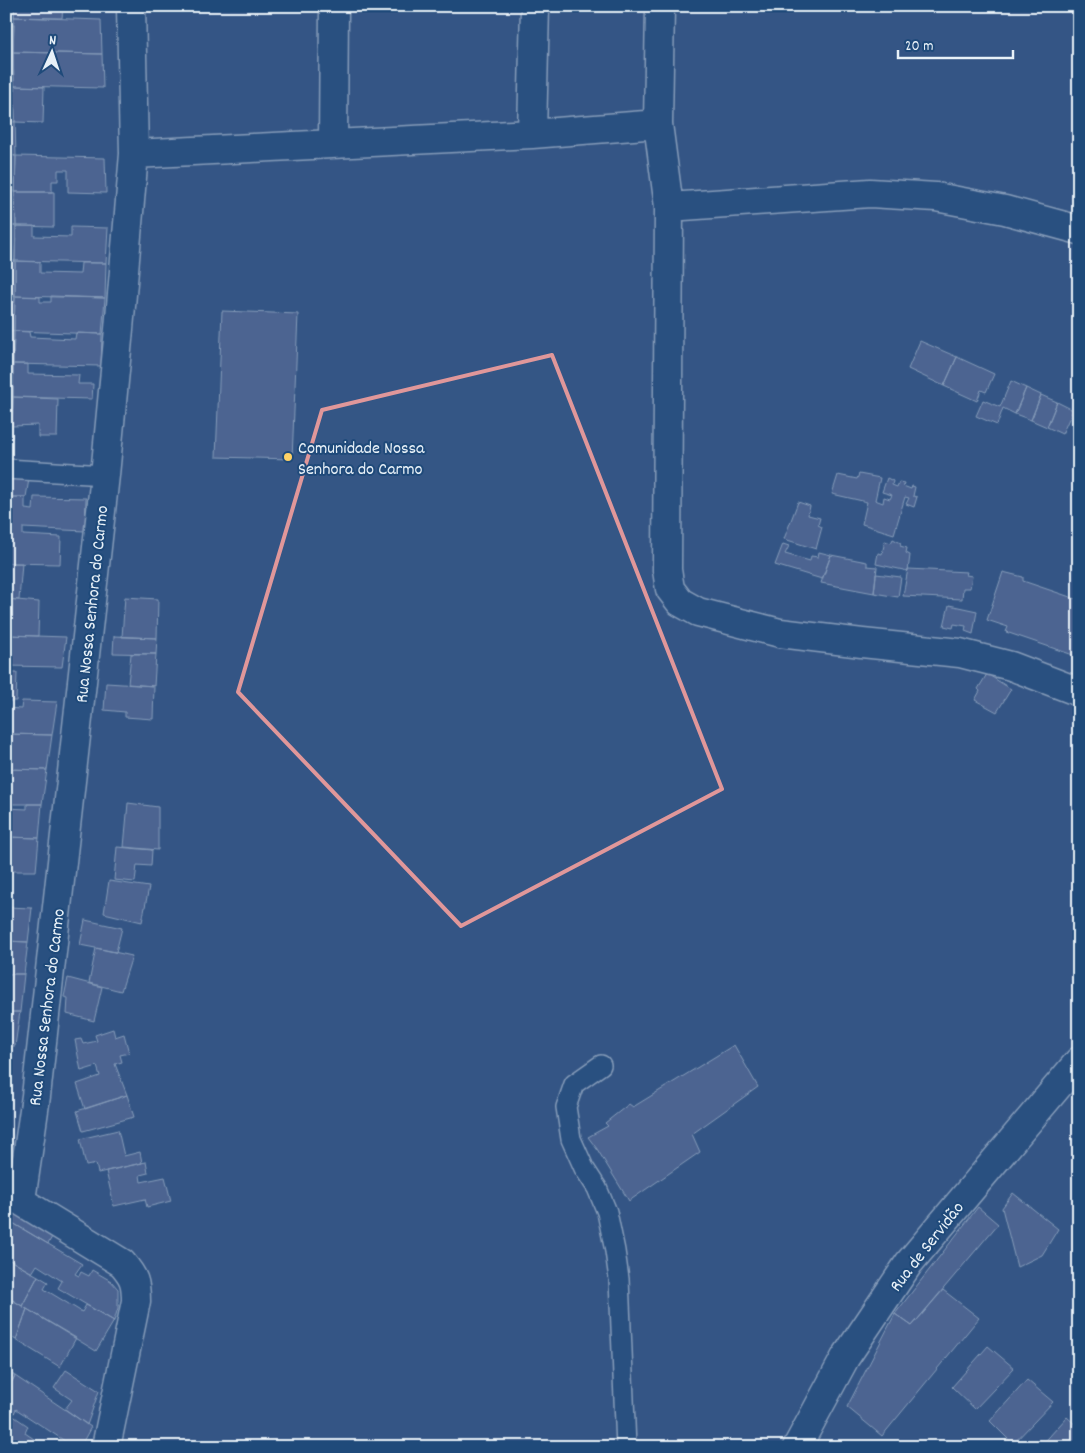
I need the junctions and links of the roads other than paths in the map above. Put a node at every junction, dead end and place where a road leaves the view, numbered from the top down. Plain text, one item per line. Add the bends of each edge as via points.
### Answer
1 (131, 6) edge
2 (334, 6) edge
3 (534, 6) edge
4 (660, 6) edge
5 (658, 124) junction
6 (532, 134) junction
7 (333, 144) junction
8 (134, 154) junction
9 (669, 207) junction
10 (1079, 230) edge
11 (6, 469) edge
12 (105, 475) junction
13 (1079, 692) edge
14 (1079, 1061) edge
15 (601, 1065) dead end
16 (14, 1196) edge
17 (106, 1447) edge
18 (626, 1447) edge
19 (798, 1447) edge

1 - 8 street, Rua Nossa Senhora do Carmo
2 - 7 street
3 - 6 street
4 - 5 street
5 - 6 street
5 - 9 street
6 - 7 street
7 - 8 street
8 - 12 street, Rua Nossa Senhora do Carmo
9 - 10 street via 870,193 936,197 1005,210
9 - 13 street via 667,570 670,589 680,602 698,612 780,633 960,653 1011,666
11 - 12 lane
12 - 16 street, Rua Nossa Senhora do Carmo via 36,1096
14 - 19 street, Rua de Servidão via 909,1263 845,1358
15 - 18 lane via 574,1084 566,1107 571,1139 607,1212 615,1251
16 - 17 street via 122,1263 132,1275 136,1301

